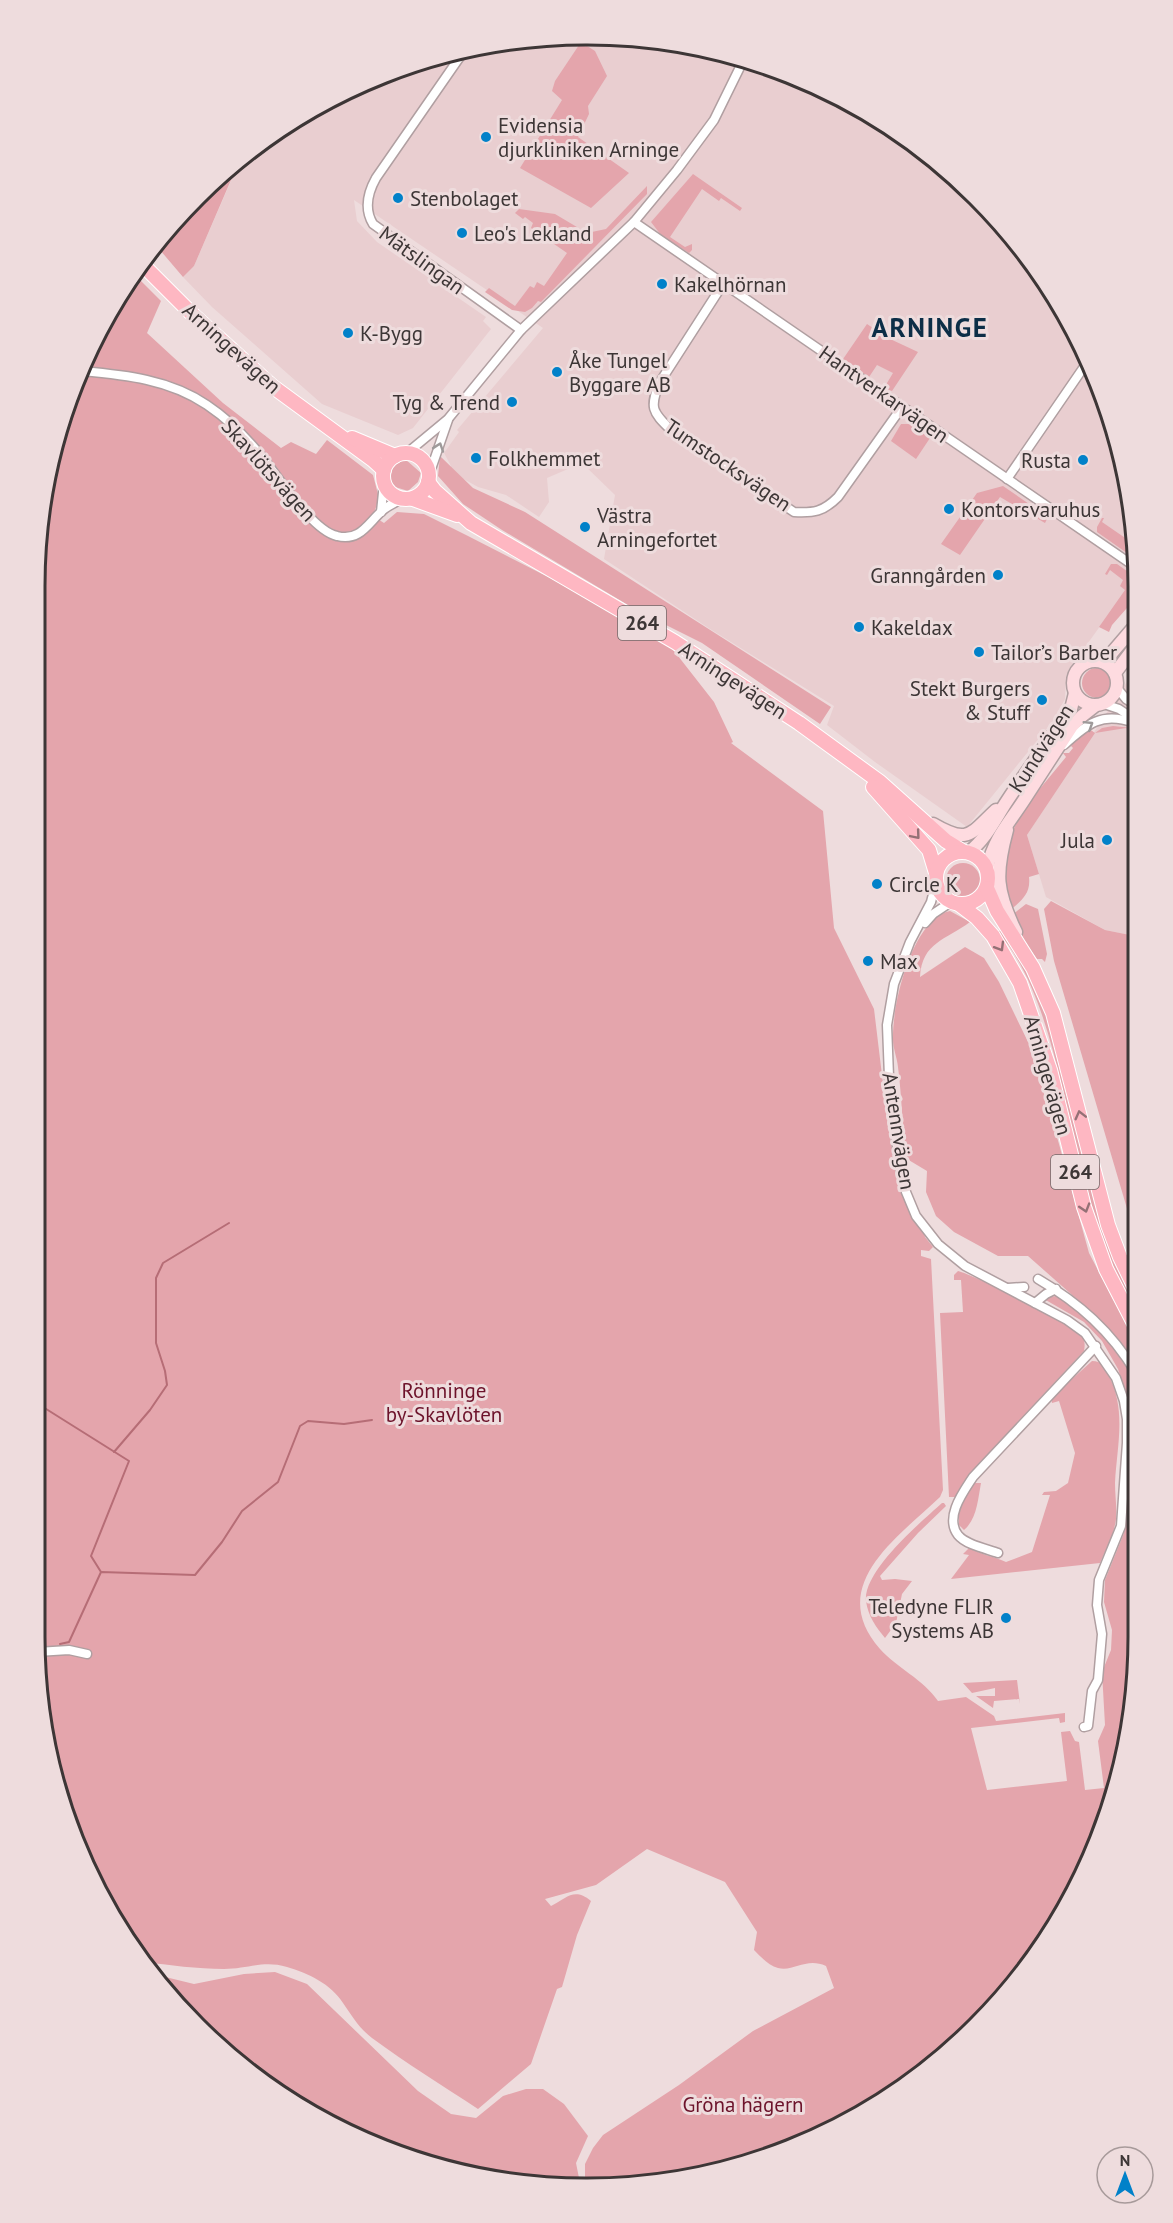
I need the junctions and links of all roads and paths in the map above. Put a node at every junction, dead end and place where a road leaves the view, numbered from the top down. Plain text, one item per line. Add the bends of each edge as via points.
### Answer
1 (458, 60) edge
2 (740, 67) edge
3 (634, 222) junction
4 (148, 270) edge
5 (723, 284) junction
6 (521, 330) junction
7 (1082, 369) edge
8 (89, 372) edge
9 (902, 407) junction
10 (448, 419) junction
11 (328, 428) junction
12 (401, 455) junction
13 (384, 477) junction
14 (429, 478) junction
15 (1007, 479) junction
16 (407, 499) junction
17 (381, 512) junction
18 (464, 518) junction
19 (1127, 561) edge
20 (1128, 634) edge
21 (1128, 656) edge
22 (1100, 661) junction
23 (1115, 673) junction
24 (1117, 688) junction
25 (1075, 693) junction
26 (1128, 698) edge
27 (1100, 704) junction
28 (1128, 715) edge
29 (1128, 722) edge
30 (815, 734) junction
31 (1053, 755) junction
32 (1006, 802) junction
33 (913, 812) junction
34 (1010, 819) junction
35 (966, 852) junction
36 (987, 868) junction
37 (936, 878) junction
38 (987, 888) junction
39 (955, 903) junction
40 (916, 932) junction
41 (1033, 968) junction
42 (1128, 1274) edge
43 (1038, 1279) dead end
44 (1024, 1287) dead end
45 (1007, 1288) junction
46 (1056, 1289) junction
47 (1035, 1303) junction
48 (1128, 1312) edge
49 (1096, 1346) junction
50 (1128, 1361) edge
51 (998, 1553) dead end
52 (45, 1651) edge
53 (87, 1654) dead end
54 (1084, 1727) dead end

1 - 6 street, Mätslingan via 376,178 367,215 373,224
2 - 3 street via 714,120
3 - 5 street, Hantverkarvägen
3 - 6 street
4 - 11 main road, Arningevägen / 264 via 272,386
5 - 9 street, Hantverkarvägen
5 - 9 street, Tumstocksvägen via 653,399 656,416 671,430 794,512 813,512 827,508 837,497
6 - 10 street
7 - 15 street
8 - 17 street, Skavlötsvägen via 141,378 174,387 206,404 241,434 313,520 338,537 355,536
9 - 15 street, Hantverkarvägen
10 - 12 street
14 -> 10 street
11 - 12 main road, Arningevägen / 264
11 - 13 main road, Arningevägen / 264 via 373,460
12 - 13 main road via 387,462
12 - 14 main road, 264 via 416,455
13 - 16 main road, 264 via 390,493
13 - 17 street
14 - 16 main road via 423,492
14 - 18 main road, Arningevägen / 264
15 - 19 street, Hantverkarvägen
16 - 17 street, Skavlötsvägen
16 - 18 main road, Arningevägen / 264
18 - 30 main road, Arningevägen / 264 via 693,653
20 - 22 street via 1110,656
21 - 23 street
22 - 23 street
22 - 25 street via 1085,663 1076,671
23 - 24 street
24 - 26 street
24 - 27 street via 1110,699
25 - 27 street via 1084,702
25 - 32 street, Kundvägen via 1071,709
27 - 28 street
27 - 31 street, Kundvägen via 1072,726
31 -> 29 street, Kundvägen via 1089,723 1098,719
30 - 33 main road, Arningevägen / 264
30 -> 37 main road, Arningevägen / 264 via 875,788 929,850
31 - 34 street, Kundvägen
32 - 33 street, Kundvägen via 974,833 960,836
32 - 35 street, Kundvägen via 980,843
33 - 35 main road, Arningevägen / 264 via 946,841
34 - 36 street, Kundvägen via 992,849
34 - 41 street, Kundvägen via 1000,857 1000,888 1003,904
35 - 36 main road, 264 via 983,861
35 - 37 main road via 946,857
36 - 38 main road, 264
37 - 39 main road, 264 via 941,894
37 - 40 street, Antennvägen via 931,902
38 - 39 main road via 976,901
38 - 41 main road, Arningevägen / 264
39 - 40 street, Antennvägen via 933,914
39 -> 48 main road, Arningevägen / 264 via 977,918 993,936 1014,970 1050,1070 1084,1207 1106,1269
40 - 45 street, Antennvägen via 894,984 887,1025 889,1077 906,1192 916,1216 938,1244 965,1266
42 -> 41 main road, Arningevägen / 264 via 1108,1225 1060,1034
43 - 46 street
44 - 45 street
45 - 47 street, Antennvägen
46 - 47 street
46 - 50 street via 1080,1305
47 - 49 street, Antennvägen via 1076,1326
49 - 51 street via 973,1477 961,1496 955,1510 958,1535
49 - 54 street, Antennvägen via 1116,1378 1127,1419 1121,1526 1099,1580 1097,1605 1102,1634 1098,1680 1092,1692 1088,1726
52 - 53 street

